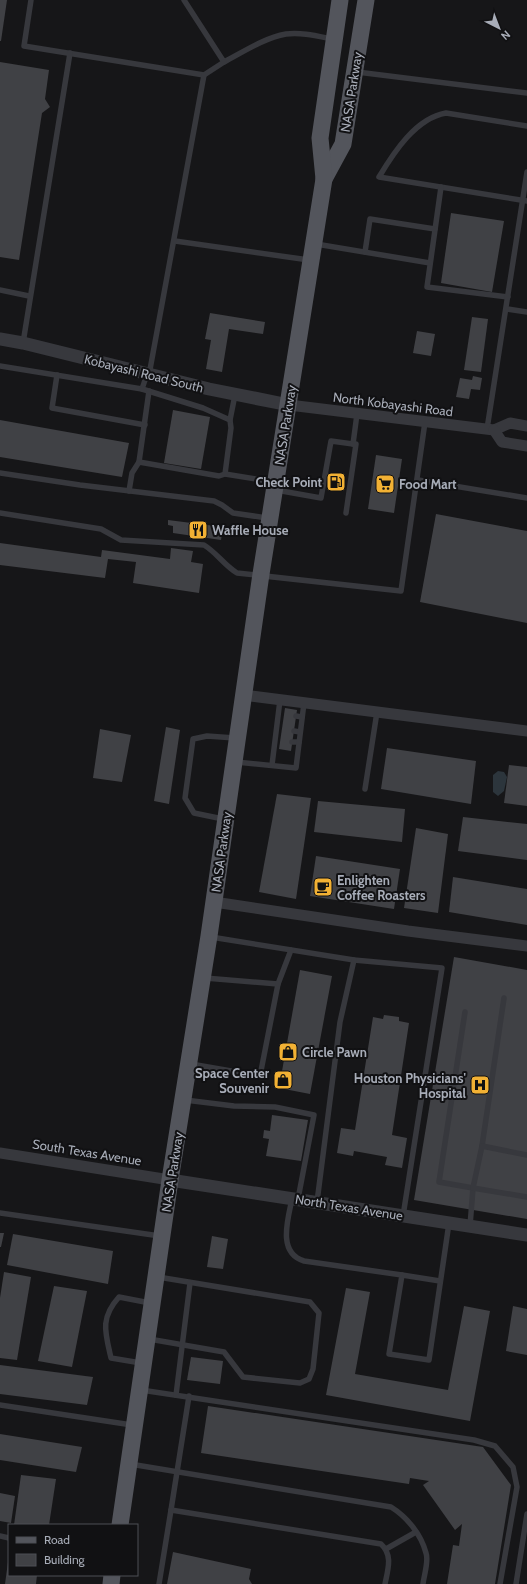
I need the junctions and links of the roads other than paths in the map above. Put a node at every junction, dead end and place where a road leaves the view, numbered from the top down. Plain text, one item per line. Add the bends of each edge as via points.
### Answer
1 (31, 0) edge
2 (184, 0) edge
3 (340, 0) edge
4 (366, 0) edge
5 (334, 39) junction
6 (70, 53) junction
7 (224, 62) junction
8 (354, 72) junction
9 (204, 74) junction
10 (527, 92) edge
11 (527, 126) edge
12 (527, 172) edge
13 (324, 179) junction
14 (441, 187) junction
15 (524, 201) edge
16 (435, 229) junction
17 (175, 241) junction
18 (314, 244) junction
19 (365, 252) junction
20 (311, 260) junction
21 (430, 263) junction
22 (0, 290) edge
23 (29, 296) junction
24 (508, 297) junction
25 (507, 309) junction
26 (527, 312) edge
27 (0, 339) edge
28 (23, 343) junction
29 (0, 366) edge
30 (57, 375) junction
31 (148, 375) junction
32 (142, 389) junction
33 (150, 391) junction
34 (235, 394) junction
35 (289, 405) junction
36 (357, 414) junction
37 (230, 420) junction
38 (425, 422) junction
39 (145, 425) junction
40 (527, 426) edge
41 (490, 429) junction
42 (353, 444) junction
43 (527, 446) edge
44 (140, 462) junction
45 (0, 473) edge
46 (225, 474) junction
47 (418, 480) junction
48 (275, 486) junction
49 (130, 492) junction
50 (527, 498) edge
51 (0, 513) edge
52 (346, 513) dead end
53 (270, 519) junction
54 (261, 574) junction
55 (243, 695) junction
56 (280, 700) junction
57 (304, 703) junction
58 (378, 712) junction
59 (296, 716) dead end
60 (302, 717) junction
61 (294, 731) dead end
62 (527, 731) edge
63 (300, 732) junction
64 (237, 738) junction
65 (292, 742) dead end
66 (299, 742) junction
67 (234, 762) junction
68 (272, 766) junction
69 (365, 789) dead end
70 (226, 819) junction
71 (214, 902) junction
72 (209, 936) junction
73 (527, 946) edge
74 (291, 950) junction
75 (354, 960) junction
76 (202, 978) junction
77 (278, 984) junction
78 (504, 998) dead end
79 (465, 1012) dead end
80 (189, 1063) junction
81 (183, 1099) junction
82 (482, 1146) junction
83 (0, 1153) edge
84 (527, 1155) edge
85 (170, 1180) junction
86 (473, 1188) junction
87 (527, 1197) edge
88 (295, 1199) junction
89 (317, 1202) junction
90 (0, 1213) edge
91 (403, 1216) junction
92 (450, 1223) junction
93 (470, 1226) junction
94 (527, 1235) edge
95 (162, 1236) junction
96 (402, 1275) junction
97 (156, 1277) junction
98 (440, 1281) junction
99 (190, 1283) junction
100 (152, 1303) junction
101 (147, 1338) junction
102 (183, 1346) junction
103 (143, 1363) junction
104 (140, 1389) junction
105 (176, 1395) junction
106 (189, 1396) junction
107 (0, 1404) edge
108 (134, 1426) junction
109 (129, 1464) junction
110 (178, 1472) junction
111 (171, 1510) junction
112 (527, 1514) edge
113 (120, 1524) edge
114 (416, 1532) junction
115 (386, 1549) junction
116 (159, 1584) edge
117 (385, 1584) edge
118 (423, 1584) edge
119 (500, 1584) edge
120 (516, 1584) edge

1 - 6 lane via 24,46
2 - 7 lane
3 - 5 main road, NASA Parkway
4 - 8 main road, NASA Parkway
5 - 7 lane via 286,34 260,43
5 - 13 main road, NASA Parkway via 320,138
6 - 9 lane
6 - 23 lane
7 - 9 lane
8 - 10 lane
8 - 13 main road, NASA Parkway via 343,144
9 - 17 lane
11 - 14 lane via 446,113 435,115 405,141 390,158 379,177
12 - 15 lane
13 - 18 main road, NASA Parkway
14 - 15 lane
14 - 16 lane
15 - 24 lane
16 - 19 lane via 370,219
16 - 21 lane
17 - 20 lane
17 - 31 lane
18 - 19 lane
18 - 20 main road, NASA Parkway
19 - 21 lane
20 - 35 main road, NASA Parkway
21 - 24 lane via 427,287
22 - 23 lane
23 - 28 lane
24 - 25 lane
25 - 26 lane
25 - 41 lane
27 - 28 street, Kobayashi Road South
28 - 31 street, Kobayashi Road South
29 - 30 lane
30 - 32 lane
30 - 39 lane via 52,408
31 - 32 lane
31 - 34 street, Kobayashi Road South
32 - 33 lane
33 - 37 lane via 203,408
33 - 39 lane
34 - 35 street, Kobayashi Road South
34 - 37 lane
35 - 36 street, North Kobayashi Road
35 - 48 main road, NASA Parkway
36 - 38 street, North Kobayashi Road
36 - 42 lane
37 - 46 lane
38 - 41 street, North Kobayashi Road
38 - 47 lane
39 - 44 lane
40 - 41 street, North Kobayashi Road via 510,423
41 - 43 street via 502,442
42 - 48 lane via 331,441 321,498
42 - 52 lane via 356,444
44 - 46 lane via 219,476
44 - 49 lane via 132,473
45 - 49 lane
46 - 48 lane
47 - 50 lane
47 - 54 lane via 400,591
48 - 53 main road, NASA Parkway
49 - 53 lane via 214,501 233,513
51 - 54 lane via 101,529 121,540 204,545 237,573
53 - 54 main road, NASA Parkway
54 - 55 main road, NASA Parkway
55 - 56 street
55 - 64 main road, NASA Parkway
56 - 57 street
56 - 68 lane via 278,740
57 - 58 street
57 - 60 lane
58 - 62 street
58 - 69 lane
59 - 60 lane
60 - 63 lane
61 - 63 lane
63 - 66 lane
64 - 67 main road, NASA Parkway
64 - 70 lane via 207,736 193,739 186,783 185,798 194,813
65 - 66 lane
66 - 68 lane via 296,768
67 - 68 lane
67 - 70 main road, NASA Parkway
70 - 71 main road, NASA Parkway
71 - 72 main road, NASA Parkway
71 - 73 street
72 - 74 lane
72 - 76 main road, NASA Parkway
74 - 75 lane
74 - 77 lane
75 - 89 lane via 340,1022
75 - 91 lane via 442,968
76 - 77 lane
76 - 80 main road, NASA Parkway
77 - 80 lane via 260,1076
78 - 82 lane
79 - 86 lane via 439,1182
80 - 81 main road, NASA Parkway
81 - 85 main road, NASA Parkway
81 - 88 lane via 234,1106 275,1107 314,1115
82 - 84 lane
82 - 86 lane
83 - 85 street, South Texas Avenue
85 - 88 street, North Texas Avenue
85 - 95 main road, NASA Parkway
86 - 87 lane
86 - 93 lane
88 - 89 street, North Texas Avenue
88 - 96 lane via 287,1226 287,1243 295,1257 304,1261
89 - 91 street, North Texas Avenue
90 - 95 lane
91 - 92 street, North Texas Avenue
92 - 93 street, North Texas Avenue
92 - 98 lane
93 - 94 street, North Texas Avenue
95 - 97 main road, NASA Parkway
96 - 98 lane
96 - 98 lane via 388,1354 429,1360
97 - 99 lane
97 - 100 main road, NASA Parkway
99 - 102 lane
99 - 102 lane via 310,1302 319,1313 313,1369 309,1379 300,1383 243,1377 224,1352
100 - 101 main road, NASA Parkway
100 - 103 lane via 119,1297 110,1307 104,1331 111,1358
101 - 102 lane
101 - 103 main road, NASA Parkway
102 - 105 lane
103 - 104 main road, NASA Parkway
104 - 105 lane
104 - 108 main road, NASA Parkway
105 - 106 lane
106 - 110 lane
106 - 119 lane via 474,1440 496,1446 513,1467 517,1487
107 - 108 lane
108 - 109 main road, NASA Parkway
109 - 110 lane
109 - 113 main road, NASA Parkway
110 - 111 lane
110 - 114 lane via 391,1507 405,1516
111 - 115 lane via 381,1544
111 - 116 lane
112 - 120 lane
114 - 115 lane
114 - 118 lane via 427,1554
115 - 117 lane via 390,1560

